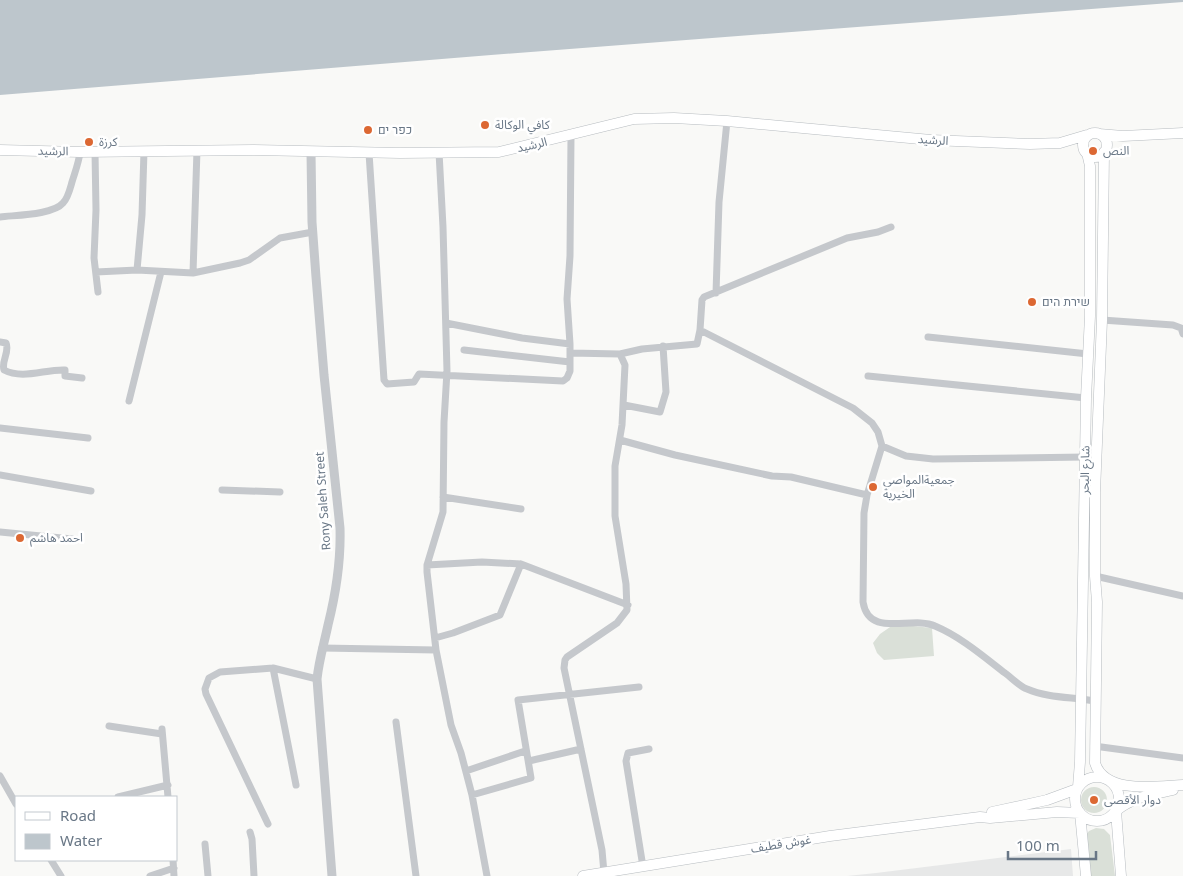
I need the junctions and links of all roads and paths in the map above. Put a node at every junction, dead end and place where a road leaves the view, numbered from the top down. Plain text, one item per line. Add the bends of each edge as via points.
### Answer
1 (727, 121) junction
2 (1183, 133) edge
3 (1099, 134) junction
4 (571, 136) junction
5 (1087, 136) junction
6 (1123, 136) junction
7 (1060, 143) junction
8 (0, 150) edge
9 (197, 150) junction
10 (1105, 150) junction
11 (144, 151) junction
12 (1085, 151) junction
13 (80, 152) junction
14 (95, 152) junction
15 (311, 152) junction
16 (438, 152) junction
17 (369, 153) junction
18 (0, 217) edge
19 (891, 228) dead end
20 (313, 232) junction
21 (137, 270) junction
22 (96, 272) junction
23 (161, 272) junction
24 (193, 273) junction
25 (98, 292) dead end
26 (716, 293) junction
27 (1102, 320) junction
28 (446, 324) junction
29 (700, 330) junction
30 (1183, 334) edge
31 (928, 337) dead end
32 (0, 342) edge
33 (570, 344) junction
34 (663, 346) junction
35 (464, 350) dead end
36 (570, 353) junction
37 (620, 354) junction
38 (1088, 354) junction
39 (570, 362) junction
40 (446, 376) junction
41 (868, 376) dead end
42 (82, 378) dead end
43 (1086, 398) junction
44 (129, 401) dead end
45 (624, 405) junction
46 (0, 428) edge
47 (88, 438) dead end
48 (620, 440) junction
49 (882, 446) junction
50 (1085, 457) junction
51 (0, 475) edge
52 (222, 490) dead end
53 (91, 491) dead end
54 (280, 492) dead end
55 (867, 495) junction
56 (443, 497) junction
57 (521, 509) dead end
58 (0, 532) edge
59 (72, 538) dead end
60 (521, 564) junction
61 (427, 565) junction
62 (1094, 576) junction
63 (1183, 596) edge
64 (628, 604) junction
65 (435, 638) junction
66 (322, 648) junction
67 (436, 650) junction
68 (273, 668) junction
69 (317, 679) junction
70 (639, 687) dead end
71 (569, 695) junction
72 (1081, 699) junction
73 (1094, 701) junction
74 (396, 722) dead end
75 (109, 726) dead end
76 (1094, 746) junction
77 (581, 749) junction
78 (649, 749) dead end
79 (526, 751) junction
80 (1183, 758) edge
81 (528, 761) junction
82 (466, 771) junction
83 (0, 776) edge
84 (1108, 780) junction
85 (168, 785) junction
86 (296, 786) dead end
87 (1183, 787) edge
88 (1078, 788) junction
89 (472, 794) junction
90 (122, 796) edge
91 (168, 796) edge
92 (15, 802) edge
93 (1116, 811) junction
94 (1080, 813) junction
95 (980, 817) junction
96 (268, 824) dead end
97 (250, 832) dead end
98 (206, 844) dead end
99 (52, 861) edge
100 (643, 867) junction
101 (174, 872) edge
102 (604, 873) junction
103 (61, 876) edge
104 (150, 876) edge
105 (208, 876) edge
106 (254, 876) edge
107 (332, 876) edge
108 (416, 876) edge
109 (487, 876) edge
110 (583, 876) edge
111 (1086, 876) edge
112 (1121, 876) edge

1 - 4 main road, الرشيد via 634,119
1 - 7 main road, الرشيد via 931,140
1 - 26 street via 719,202
2 - 6 main road
3 - 5 main road
3 - 6 main road
3 - 10 main road via 1105,138
4 - 16 main road, الرشيد via 499,152
4 - 33 street via 567,299
5 - 7 main road, الرشيد
5 - 12 main road via 1083,142
6 - 10 main road
7 - 12 main road, الرشيد
8 - 13 main road, الرشيد
9 - 11 main road, الرشيد
9 - 15 main road, الرشيد
9 - 24 street
10 - 12 main road via 1097,156
10 - 27 main road, شارع البحر
11 - 14 main road, الرشيد
11 - 21 street
12 - 38 main road, شارع البحر via 1090,166
13 - 14 main road, الرشيد
13 - 18 street via 62,205 50,210
14 - 22 street
15 - 17 main road, الرشيد
15 - 20 street, Rony Saleh Street
16 - 17 main road, الرشيد
16 - 28 street
17 - 40 street via 384,380 387,384 409,384 419,374
19 - 26 street via 847,238
20 - 24 street via 280,238 240,263
20 - 66 street, Rony Saleh Street via 340,528 336,588
21 - 22 street
21 - 23 street
22 - 25 street
23 - 24 street
23 - 44 street
26 - 29 street via 702,300
27 - 30 street via 1173,325 1181,328
27 - 62 main road, شارع البحر
28 - 33 street
28 - 40 street
29 - 34 street via 697,344
29 - 49 street via 853,408 872,423
31 - 38 street
32 - 42 street via 8,348 3,366 8,372 24,375 65,370 65,376
33 - 36 street
34 - 37 street
34 - 45 street via 666,392 660,412
35 - 39 street
36 - 37 street
36 - 39 street
37 - 45 street via 626,365
38 - 43 main road, شارع البحر
39 - 40 street via 570,371 563,381
40 - 56 street
41 - 43 street
43 - 50 main road, شارع البحر
45 - 48 street
46 - 47 street
48 - 55 street via 675,455
48 - 64 street via 615,466 615,516
49 - 50 street via 906,456 926,458
49 - 55 street
50 - 72 main road, شارع البحر
51 - 53 street
52 - 54 street
55 - 72 street via 863,602 864,610 875,622 933,624 962,640 1025,689
56 - 57 street
56 - 61 street via 443,512
58 - 59 street
60 - 61 street
60 - 64 street
60 - 65 street via 500,615
61 - 65 street
62 - 63 street
62 - 73 main road, شارع البحر via 1097,602
64 - 71 street via 622,618 565,660
65 - 67 street
66 - 67 street
66 - 69 street, Rony Saleh Street
67 - 82 street via 451,725
68 - 69 street
68 - 86 street
68 - 96 street via 220,672 209,678 205,689
69 - 107 street, Rony Saleh Street
70 - 71 street
71 - 77 street
71 - 79 street via 518,700
72 - 73 street
72 - 88 main road, شارع البحر
73 - 76 main road, شارع البحر
74 - 108 street
75 - 85 street via 162,732
76 - 80 street
76 - 84 main road, شارع البحر via 1097,771
77 - 81 street
77 - 102 street
78 - 100 street via 628,753 626,761
79 - 81 street
79 - 82 street
81 - 89 street via 531,778
82 - 89 street
83 - 92 street
84 - 87 main road via 1138,787
84 - 88 main road via 1094,777 1085,780
84 - 93 main road via 1119,798
85 - 90 street
85 - 91 street
87 - 93 main road via 1137,798
88 - 94 main road via 1075,803
88 - 95 main road, غوش قطيف via 1047,800
89 - 109 street
93 - 94 main road via 1098,821
93 - 112 main road
94 - 95 main road, غوش قطيف
94 - 111 main road
95 - 100 main road, غوش قطيف via 830,836
97 - 106 street
98 - 105 street
99 - 103 street
100 - 102 main road, غوش قطيف
101 - 104 street
102 - 110 main road, غوش قطيف

